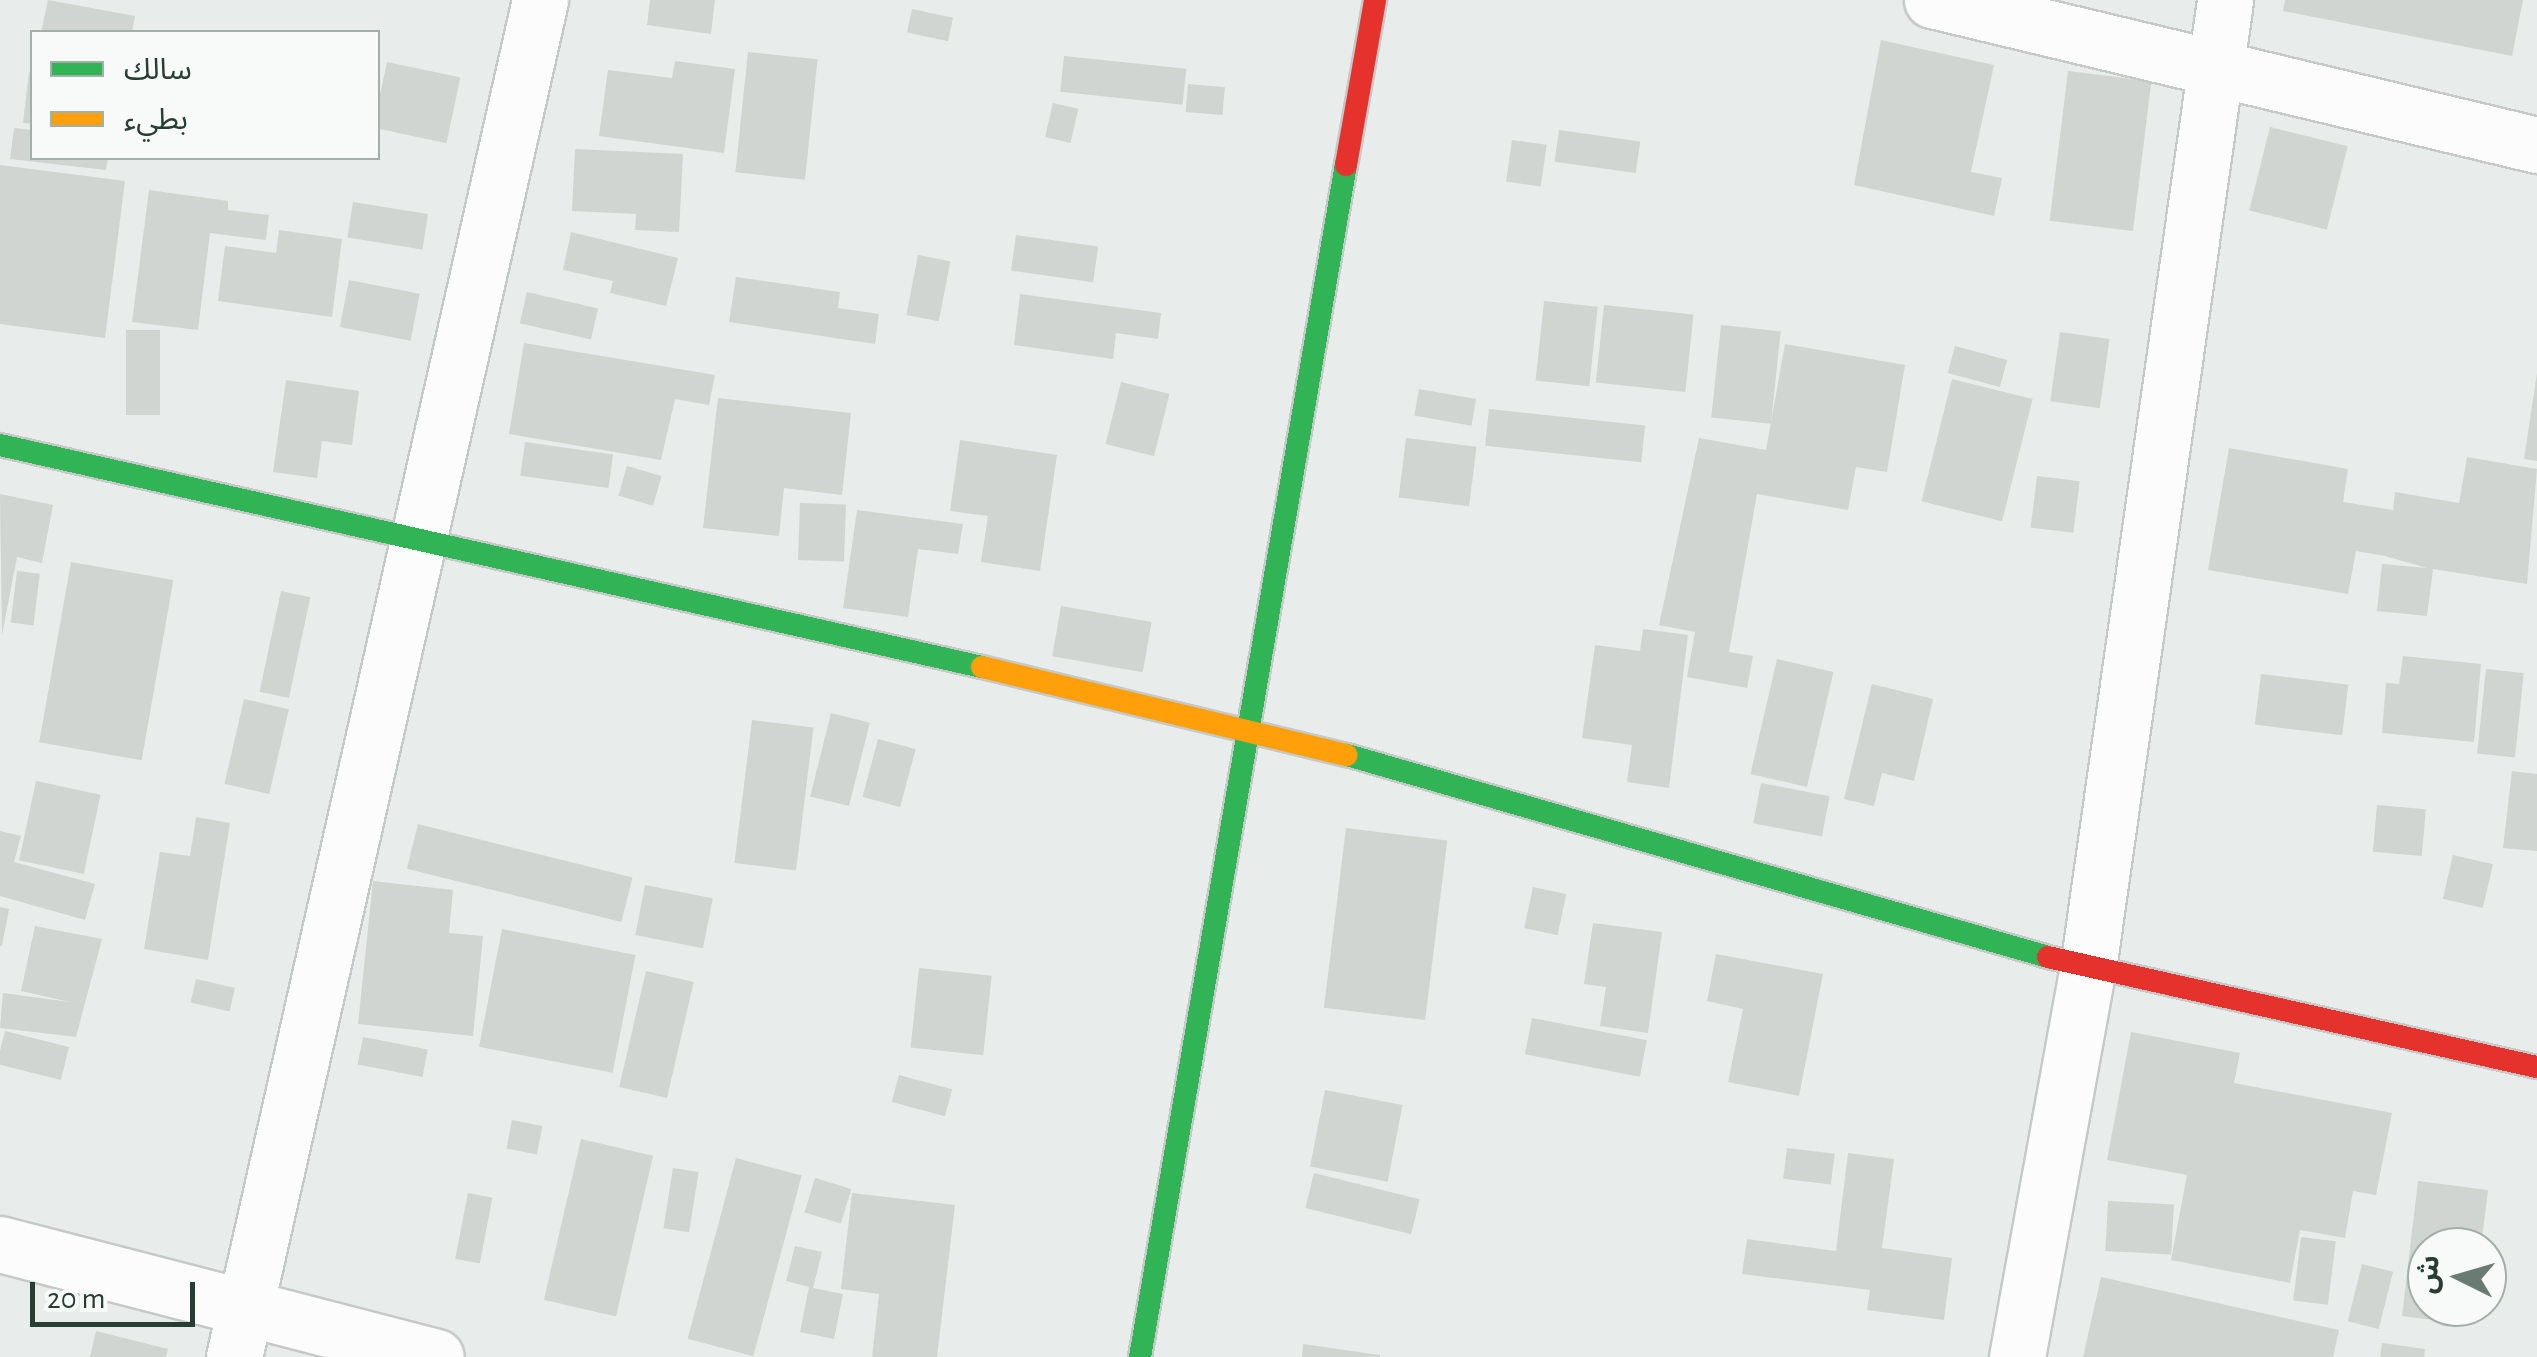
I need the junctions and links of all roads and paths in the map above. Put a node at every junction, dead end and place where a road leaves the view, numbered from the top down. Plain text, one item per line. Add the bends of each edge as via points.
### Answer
1 (540, 0) edge
2 (1375, 0) edge
3 (1932, 0) edge
4 (2224, 0) edge
5 (2213, 70) junction
6 (2537, 145) edge
7 (0, 445) edge
8 (416, 537) junction
9 (1252, 728) junction
10 (2088, 968) junction
11 (2537, 1067) edge
12 (0, 1244) edge
13 (239, 1334) edge
14 (436, 1357) edge
15 (1140, 1357) edge
16 (2017, 1357) edge

1 - 8 street
2 - 9 street
3 - 5 street
4 - 5 street
5 - 6 street
5 - 10 street
7 - 8 street
8 - 9 street
8 - 13 street
9 - 10 street
9 - 15 street
10 - 11 street
10 - 16 street
12 - 13 street
13 - 14 street

